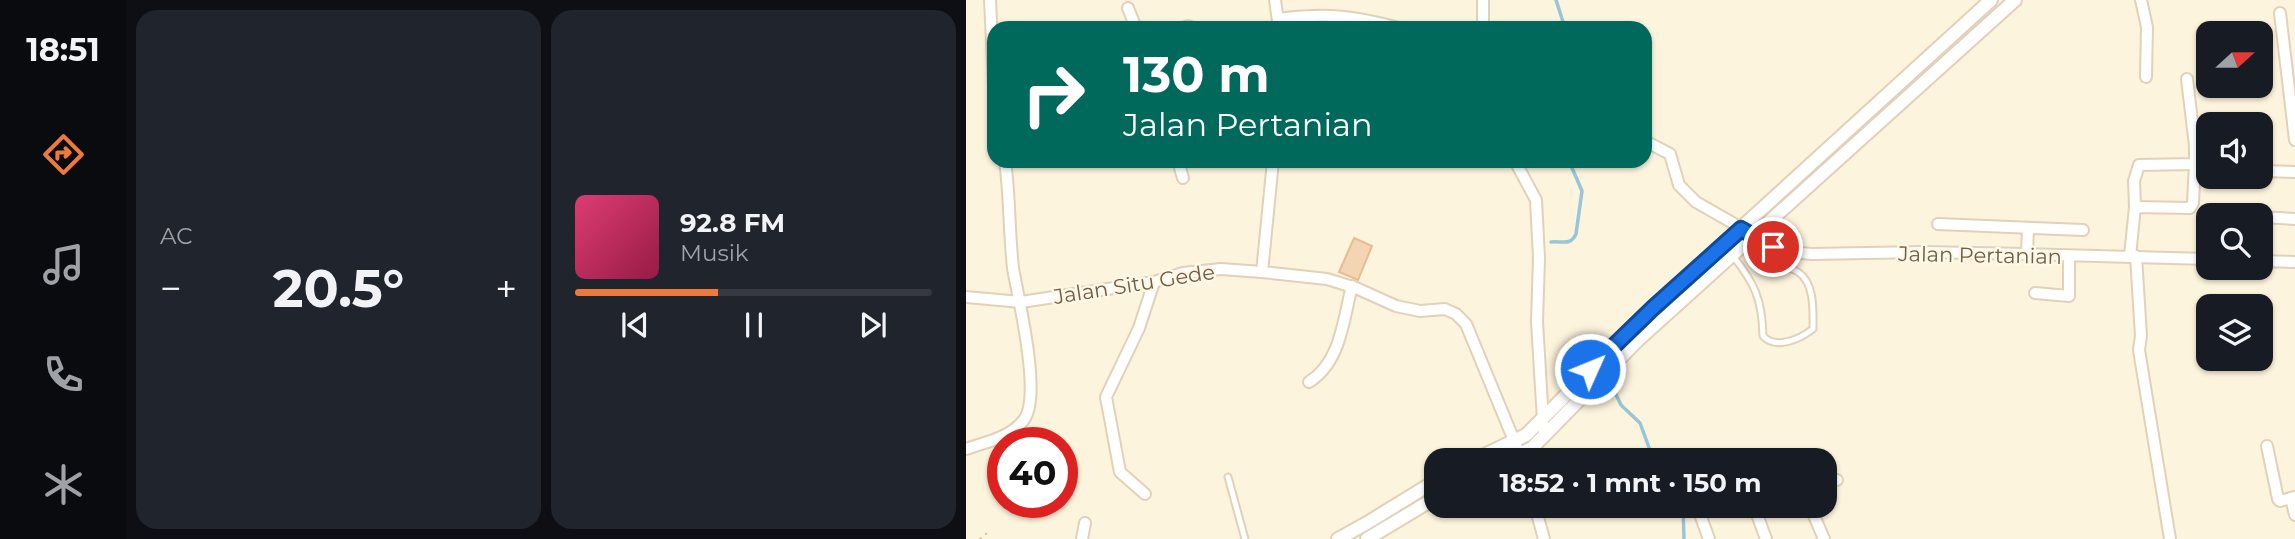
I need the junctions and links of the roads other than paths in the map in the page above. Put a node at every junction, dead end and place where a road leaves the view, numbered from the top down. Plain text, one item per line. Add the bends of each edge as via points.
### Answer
1 (990, 0) edge
2 (1275, 0) edge
3 (1483, 0) edge
4 (1991, 0) edge
5 (2015, 0) edge
6 (2141, 0) edge
7 (1128, 8) dead end
8 (2280, 13) dead end
9 (991, 21) edge
10 (1133, 21) edge
11 (1278, 21) edge
12 (1290, 21) edge
13 (1373, 21) edge
14 (1483, 21) edge
15 (2291, 52) edge
16 (2146, 76) dead end
17 (2188, 79) dead end
18 (2295, 140) edge
19 (1652, 144) edge
20 (2195, 164) junction
21 (1006, 168) edge
22 (1180, 168) edge
23 (1272, 168) edge
24 (1519, 168) edge
25 (2273, 172) edge
26 (2295, 172) edge
27 (1183, 178) dead end
28 (2135, 207) junction
29 (2273, 217) edge
30 (2295, 219) edge
31 (1938, 224) dead end
32 (2028, 228) junction
33 (1741, 229) junction
34 (2082, 230) dead end
35 (1755, 236) junction
36 (1744, 245) junction
37 (2027, 254) junction
38 (1732, 255) junction
39 (2069, 256) junction
40 (2133, 256) junction
41 (2196, 259) edge
42 (2273, 261) edge
43 (2295, 262) edge
44 (1262, 272) junction
45 (1154, 282) junction
46 (1352, 286) junction
47 (2035, 293) dead end
48 (966, 296) edge
49 (2069, 296) junction
50 (1021, 302) junction
51 (2071, 309) dead end
52 (1614, 354) junction
53 (1594, 374) junction
54 (1310, 382) dead end
55 (1543, 418) junction
56 (1544, 437) junction
57 (1514, 441) junction
58 (2267, 446) dead end
59 (1499, 448) edge
60 (1517, 448) edge
61 (1532, 448) edge
62 (966, 449) edge
63 (1228, 477) dead end
64 (1424, 488) edge
65 (1145, 494) dead end
66 (2293, 497) edge
67 (1424, 506) edge
68 (2295, 515) edge
69 (1538, 518) edge
70 (1701, 518) edge
71 (1758, 518) edge
72 (1815, 518) edge
73 (1085, 523) dead end
74 (1082, 539) edge
75 (1245, 539) edge
76 (1338, 539) edge
77 (1367, 539) edge
78 (1544, 539) edge
79 (1709, 539) edge
80 (1766, 539) edge
81 (1824, 539) edge
82 (2170, 539) edge

1 - 9 street
2 - 11 street
3 - 14 street
4 - 33 street
5 - 35 street
6 - 16 street via 2147,27
7 - 10 street
8 - 15 street
12 - 13 street via 1319,14
15 - 18 street
17 - 20 street
19 - 33 street, Jalan Pertanian via 1670,153 1679,185 1696,202
20 - 28 street via 2139,165
20 - 28 street via 2193,203 2188,210
21 - 50 street via 1013,268
22 - 27 street
23 - 44 street
24 - 55 street via 1536,200
25 - 26 street
28 - 40 street
29 - 30 street
31 - 32 street
32 - 34 street
32 - 37 street
33 - 35 street, Jalan Pertanian
33 - 52 street
35 - 36 street
35 - 37 street, Jalan Pertanian via 1773,247 1812,254
36 - 38 street
36 - 38 lane via 1767,262 1798,271 1807,281 1813,329 1802,337 1768,341 1763,336 1762,308 1754,287
37 - 39 street, Jalan Pertanian
38 - 52 street
39 - 40 street, Jalan Pertanian
39 - 49 street
40 - 41 street, Jalan Pertanian
40 - 82 street via 2139,350
42 - 43 street
44 - 45 street, Jalan Situ Gede via 1221,269
44 - 46 street, Jalan Situ Gede
45 - 50 street, Jalan Situ Gede
45 - 65 street via 1139,328 1106,397 1119,472
46 - 54 street via 1335,352 1329,365
46 - 57 street, Jalan Situ Gede via 1396,306 1420,311 1446,309 1456,314 1466,324
47 - 49 street
48 - 50 street, Jalan Situ Gede
49 - 51 street
50 - 62 street via 1030,389 1025,420 1004,436
52 - 53 street
53 - 55 street
53 - 56 street
55 - 56 street
55 - 57 street
56 - 61 street
57 - 59 street
57 - 60 street, Jalan Situ Gede
58 - 66 street via 2277,499
63 - 75 lane
64 - 76 street
66 - 68 street
67 - 77 street
69 - 78 street
70 - 79 street
71 - 80 street
72 - 81 street
73 - 74 street

